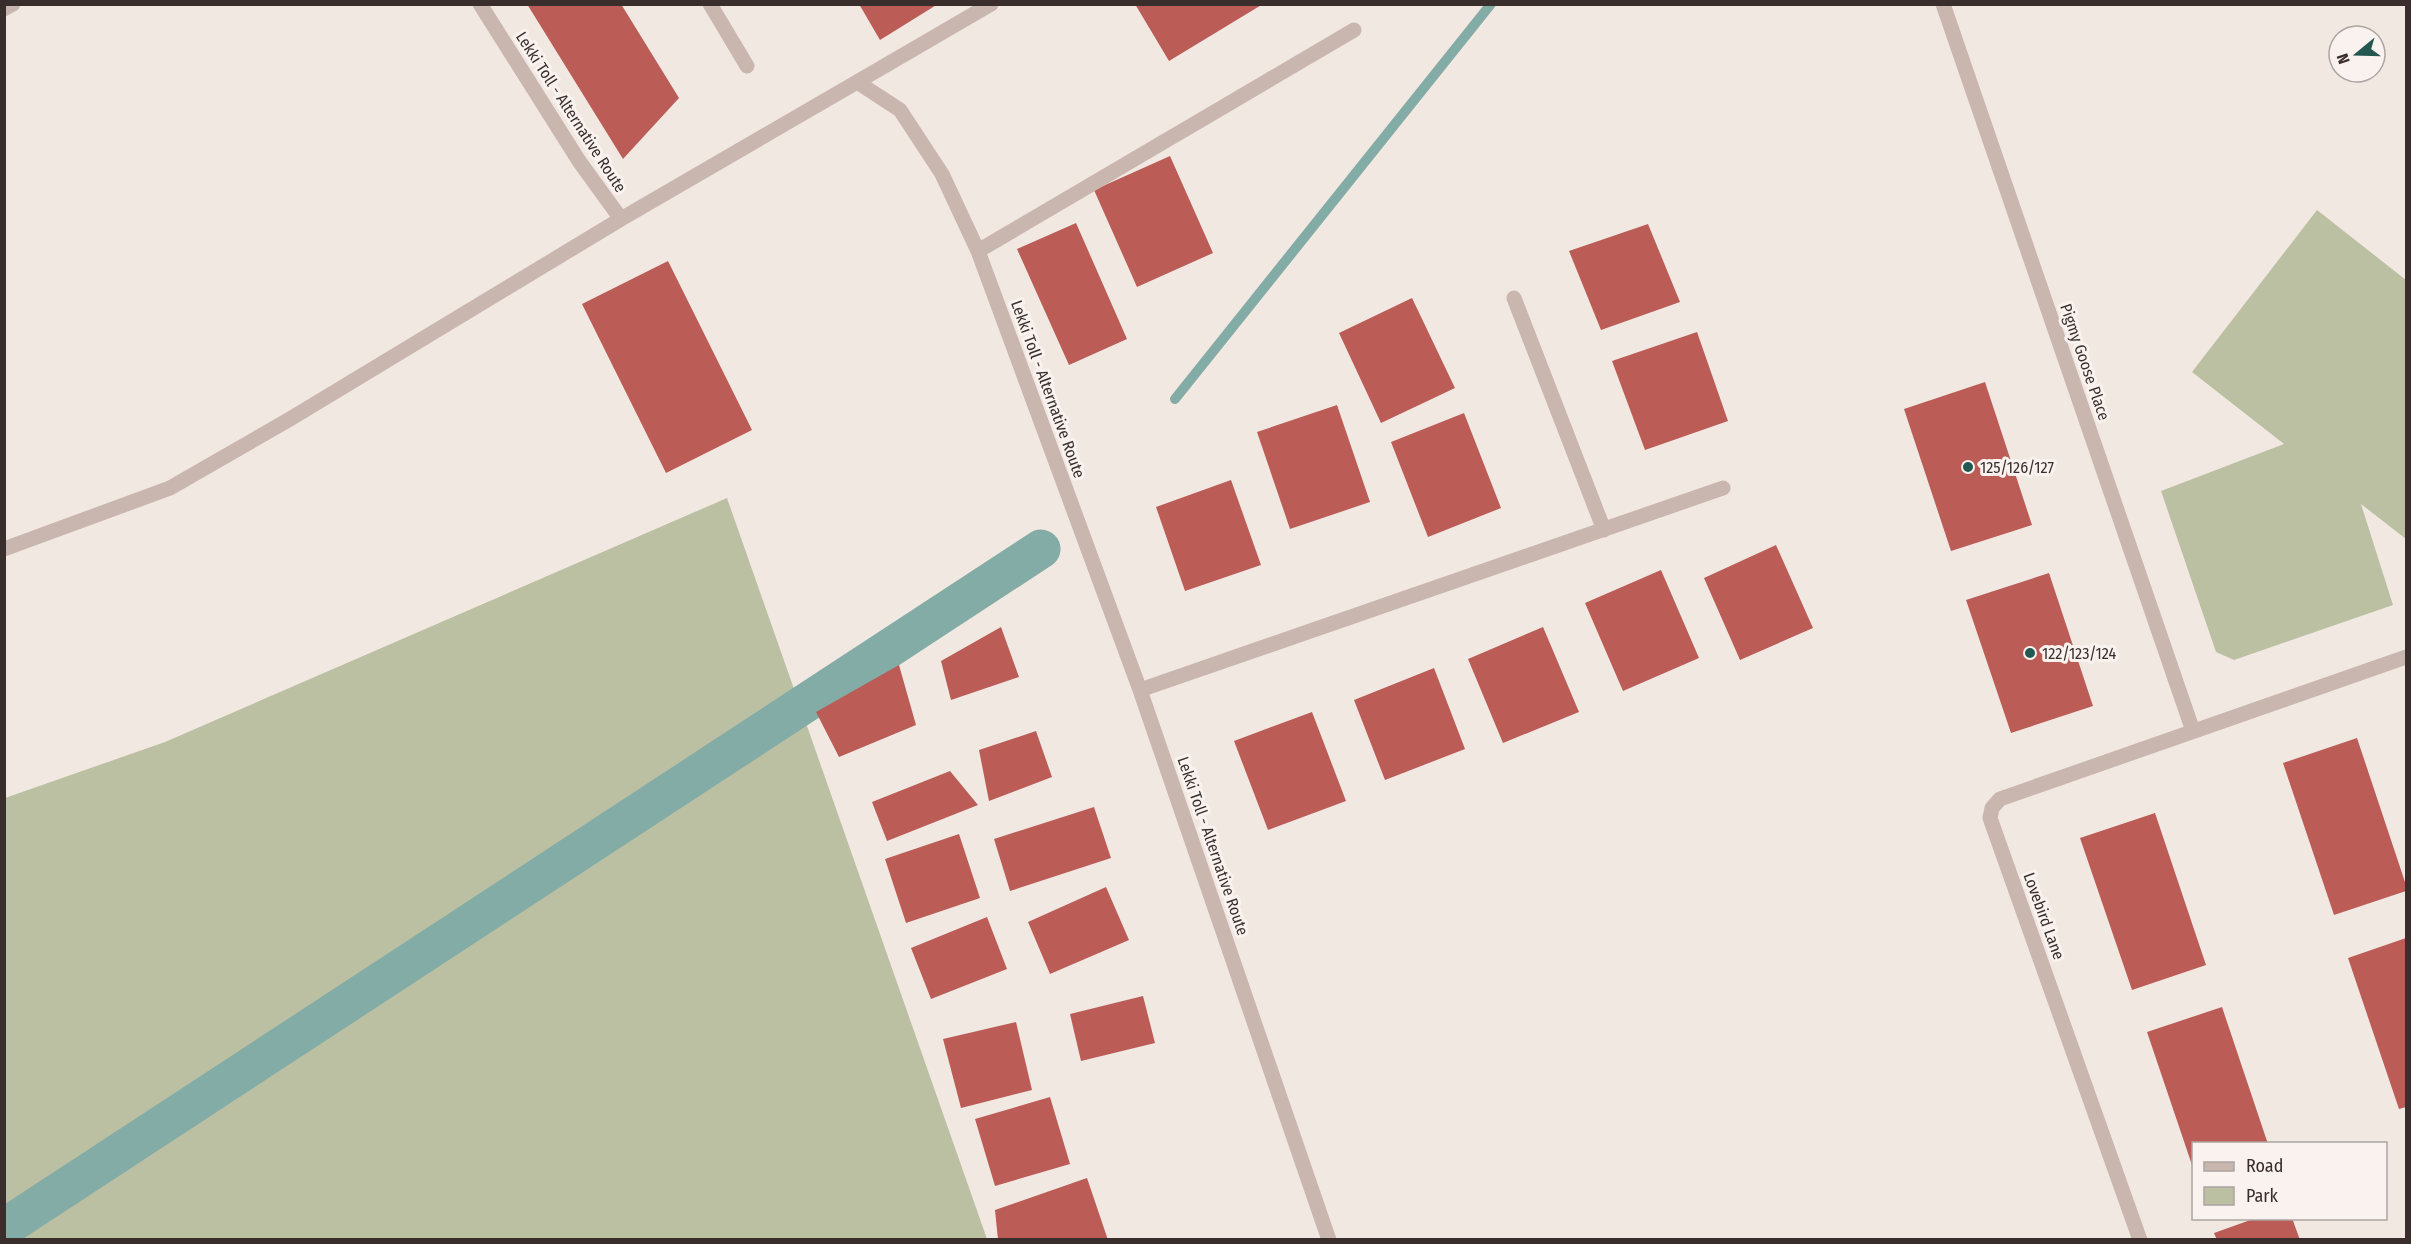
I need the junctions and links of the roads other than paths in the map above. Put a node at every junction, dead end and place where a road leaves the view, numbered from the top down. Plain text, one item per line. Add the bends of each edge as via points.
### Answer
1 (13, 4) edge
2 (480, 4) edge
3 (710, 4) edge
4 (991, 4) edge
5 (1942, 4) edge
6 (4, 9) edge
7 (1354, 30) dead end
8 (747, 66) dead end
9 (857, 82) junction
10 (621, 219) junction
11 (978, 251) junction
12 (1514, 298) dead end
13 (1723, 488) dead end
14 (1604, 530) junction
15 (4, 549) edge
16 (2406, 657) edge
17 (1140, 690) junction
18 (2193, 732) junction
19 (1329, 1239) edge
20 (2140, 1239) edge

1 - 6 street
2 - 10 street, Lekki Toll - Alternative Route via 579,161
3 - 8 street
4 - 9 street
5 - 18 street, Pigmy Goose Place
7 - 11 street
9 - 10 street, Lekki Toll - Alternative Route
9 - 11 street, Lekki Toll - Alternative Route via 900,110 942,174
10 - 15 street via 170,488
11 - 17 street, Lekki Toll - Alternative Route
12 - 14 street
13 - 14 street
14 - 17 street
16 - 18 street, Lovebird Lane
17 - 19 street, Lekki Toll - Alternative Route
18 - 20 street, Lovebird Lane via 2000,799 1990,818

